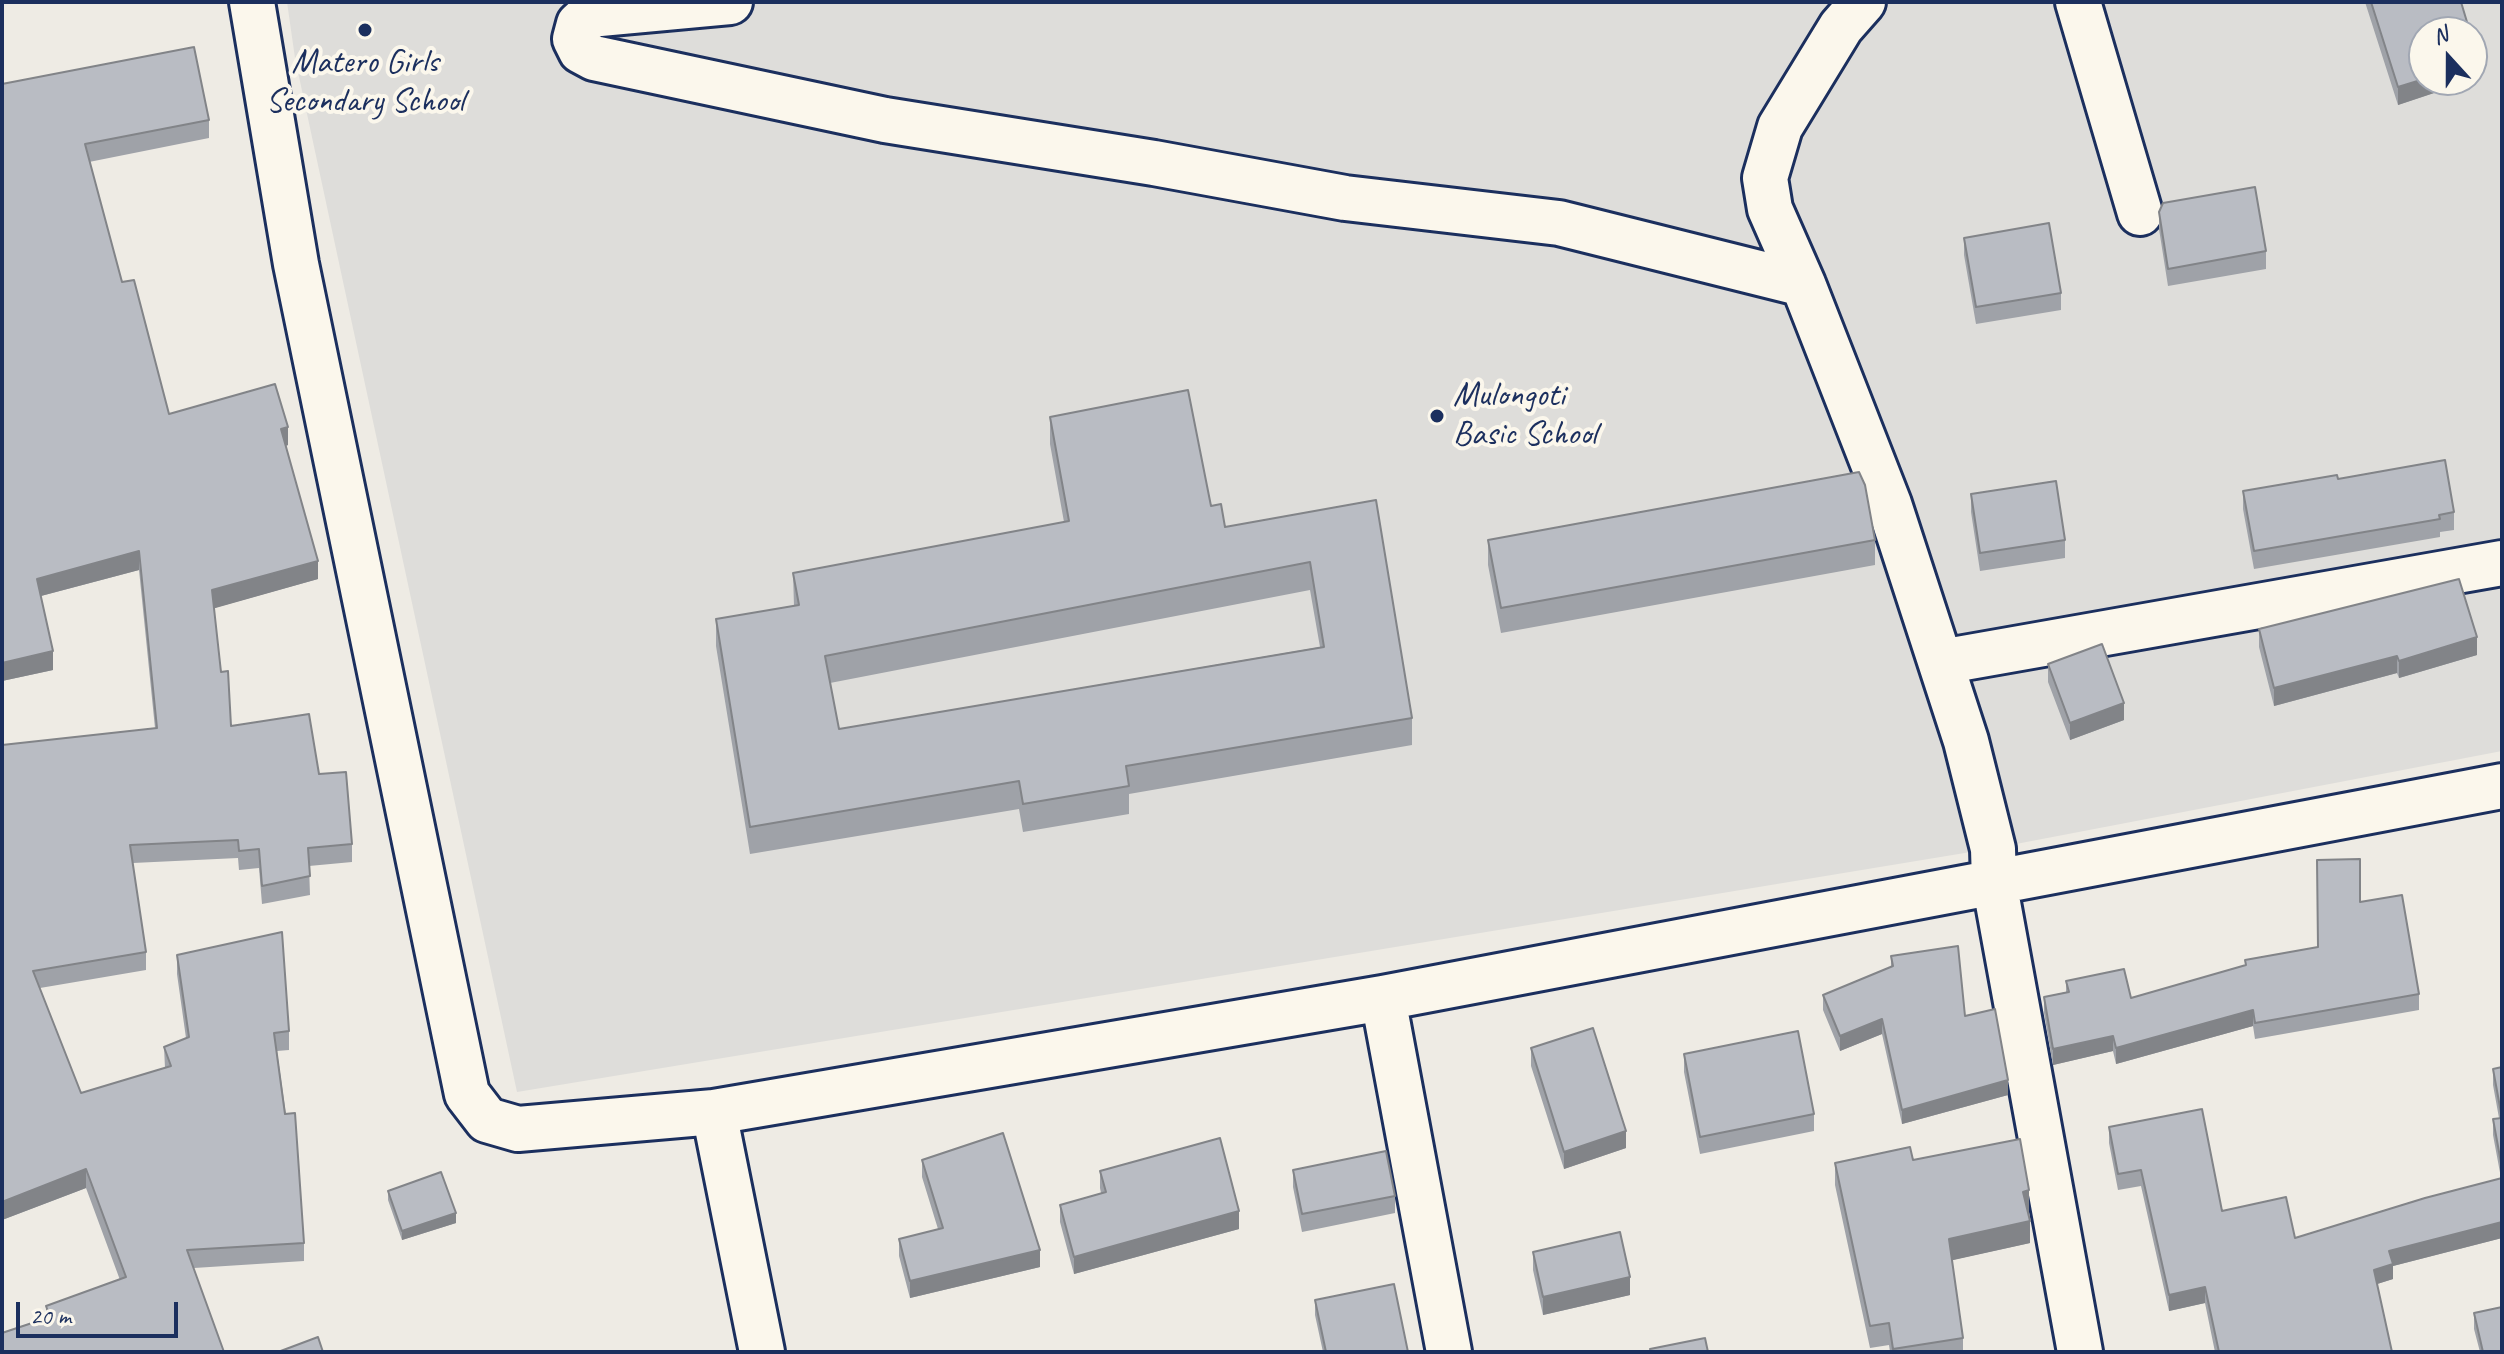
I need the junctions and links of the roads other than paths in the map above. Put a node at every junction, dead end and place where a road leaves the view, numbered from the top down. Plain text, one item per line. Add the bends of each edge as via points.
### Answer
1 (252, 2) edge
2 (730, 2) edge
3 (1863, 2) edge
4 (2078, 2) edge
5 (2140, 213) dead end
6 (1803, 284) junction
7 (2502, 563) edge
8 (1941, 662) junction
9 (2502, 786) edge
10 (1994, 881) junction
11 (1383, 998) junction
12 (714, 1112) junction
13 (762, 1352) edge
14 (1449, 1352) edge
15 (2080, 1352) edge

1 - 12 street via 296,264 467,1094 487,1120 518,1129
2 - 6 street via 589,15 579,24 575,39 581,51 594,58 885,120 1345,198 1559,223
3 - 6 street via 1841,27 1780,127 1765,178 1770,209
4 - 5 street
6 - 8 street via 1889,504
7 - 8 street
8 - 10 street via 1993,849
9 - 10 street
10 - 11 street
10 - 15 street
11 - 12 street
11 - 14 street
12 - 13 street

